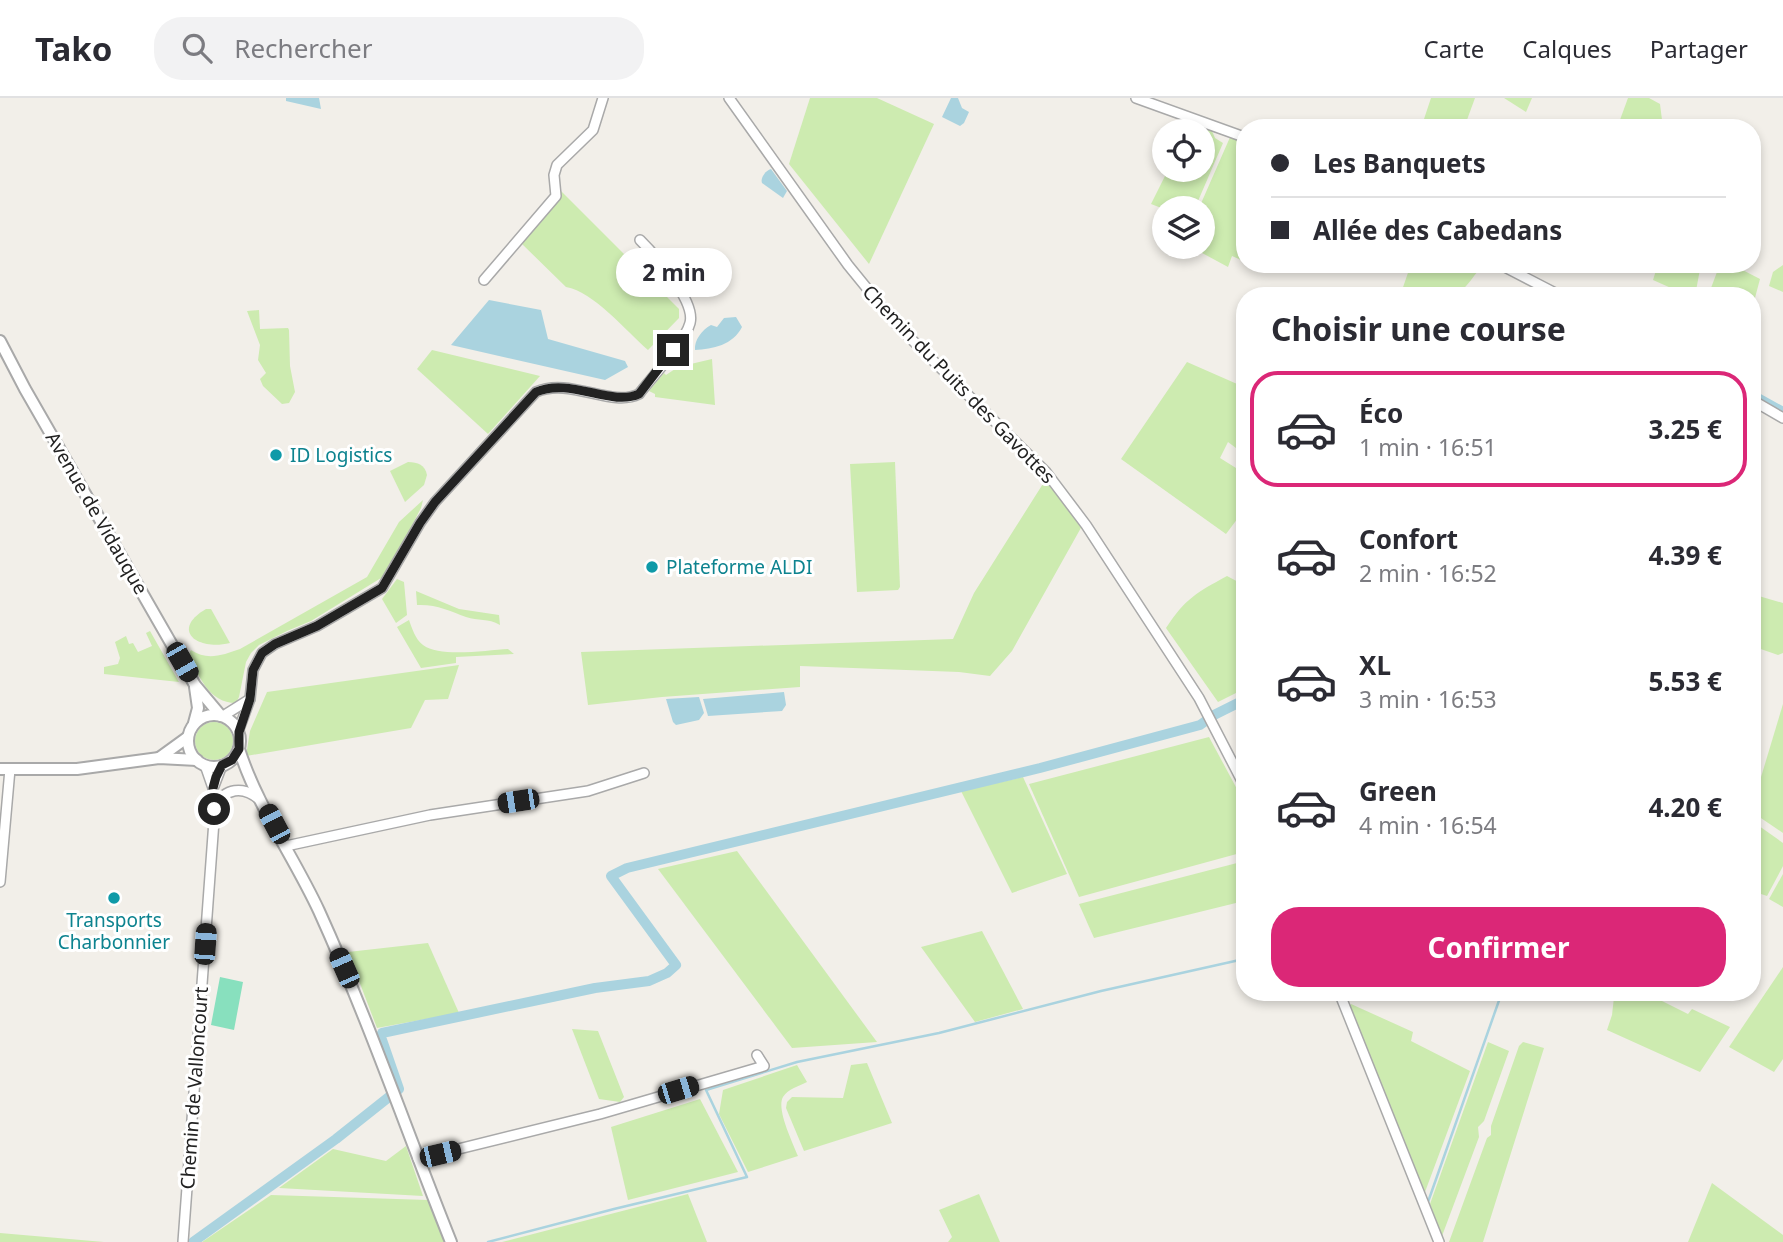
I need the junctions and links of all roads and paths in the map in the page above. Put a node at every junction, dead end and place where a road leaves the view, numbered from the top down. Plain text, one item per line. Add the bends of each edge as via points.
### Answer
1 (603, 98) edge
2 (729, 98) edge
3 (1136, 98) edge
4 (1236, 134) edge
5 (640, 240) dead end
6 (1516, 273) edge
7 (484, 280) dead end
8 (1544, 287) edge
9 (0, 341) edge
10 (1761, 405) edge
11 (1783, 418) edge
12 (195, 685) junction
13 (250, 699) junction
14 (222, 716) junction
15 (194, 724) junction
16 (239, 732) junction
17 (188, 737) junction
18 (239, 749) junction
19 (159, 758) junction
20 (201, 762) junction
21 (224, 764) junction
22 (5, 769) edge
23 (1236, 770) edge
24 (644, 773) dead end
25 (247, 774) junction
26 (213, 788) junction
27 (262, 802) junction
28 (214, 809) junction
29 (286, 846) junction
30 (0, 882) edge
31 (1343, 1001) edge
32 (757, 1055) dead end
33 (418, 1159) junction
34 (183, 1242) edge
35 (452, 1242) edge
36 (1439, 1242) edge

1 - 7 street via 593,130 557,165 556,196
2 - 23 street, Chemin du Puits des Gavottes via 848,265 896,324 1046,472 1199,698
3 - 4 street
5 - 13 street via 666,267 691,320 639,394 612,398 547,387 536,392 435,502 382,588 262,653 253,670
6 - 8 street
9 - 12 street, Avenue de Vidauque
10 - 11 street
12 - 14 street, Avenue de Vidauque
12 - 15 street, Avenue de Vidauque via 198,708
13 - 14 street
13 - 16 street
14 - 15 street via 211,715
14 - 16 street
15 - 17 street
16 - 18 street
17 - 19 street
17 - 20 street via 190,750
18 - 21 street
18 - 25 street
19 - 20 street
19 - 22 street via 77,769
20 - 21 street
20 - 26 street, Chemin de Valloncourt
21 - 25 street
21 - 26 street, Chemin de Valloncourt
22 - 30 street
24 - 29 street via 588,791 430,816
25 - 27 street
26 - 28 street, Chemin de Valloncourt
27 - 28 street via 249,792 234,789 225,793
27 - 29 street
28 - 34 street, Chemin de Valloncourt
29 - 33 street via 344,968
31 - 36 street
32 - 33 street via 764,1066 600,1114
33 - 35 street

